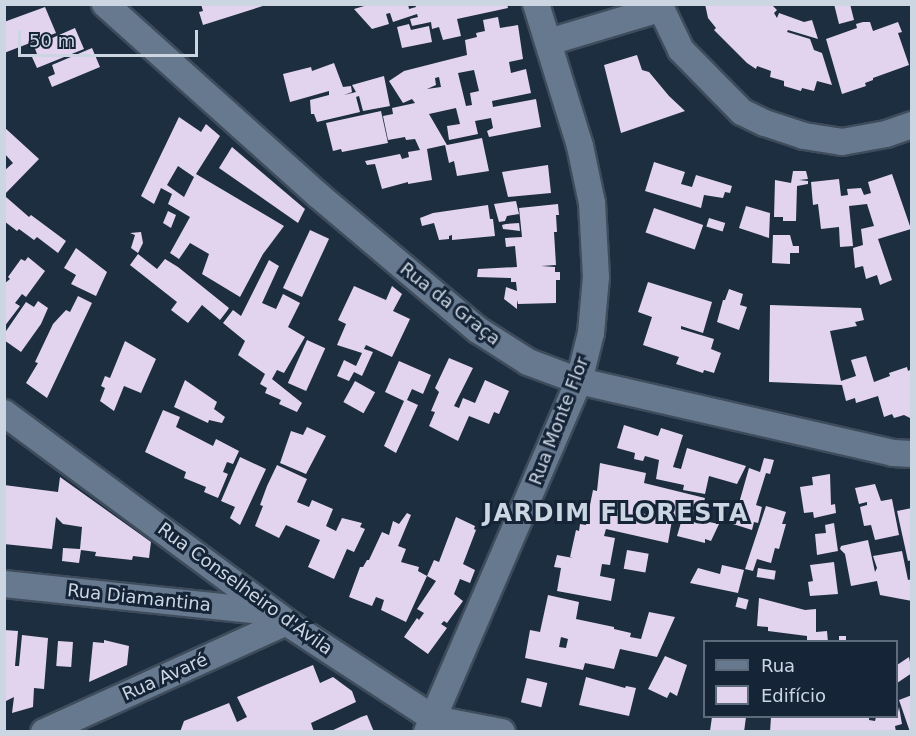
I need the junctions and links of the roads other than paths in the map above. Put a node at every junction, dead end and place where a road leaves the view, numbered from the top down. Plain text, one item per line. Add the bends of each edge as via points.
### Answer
1 (105, 4) edge
2 (536, 4) edge
3 (659, 7) edge
4 (549, 42) junction
5 (912, 125) edge
6 (579, 381) junction
7 (4, 413) edge
8 (912, 454) edge
9 (4, 584) edge
10 (279, 617) junction
11 (430, 725) edge
12 (44, 732) edge
13 (502, 732) edge

1 - 6 street, Rua da Graça via 318,195 478,330 528,362
2 - 4 street, Rua Monte Flor
3 - 4 street
3 - 5 street via 681,50 742,111 765,123 804,136 842,142
4 - 6 street, Rua Monte Flor via 580,146 592,203 596,277 591,333
6 - 8 street, Rua da Graça via 893,453
6 - 11 street, Rua Monte Flor
7 - 10 street, Rua Conselheiro d'Ávila
9 - 10 street, Rua Diamantina
10 - 11 street, Rua Conselheiro d'Ávila
10 - 12 street, Rua Avaré
11 - 13 street, Rua Conselheiro d'Ávila

